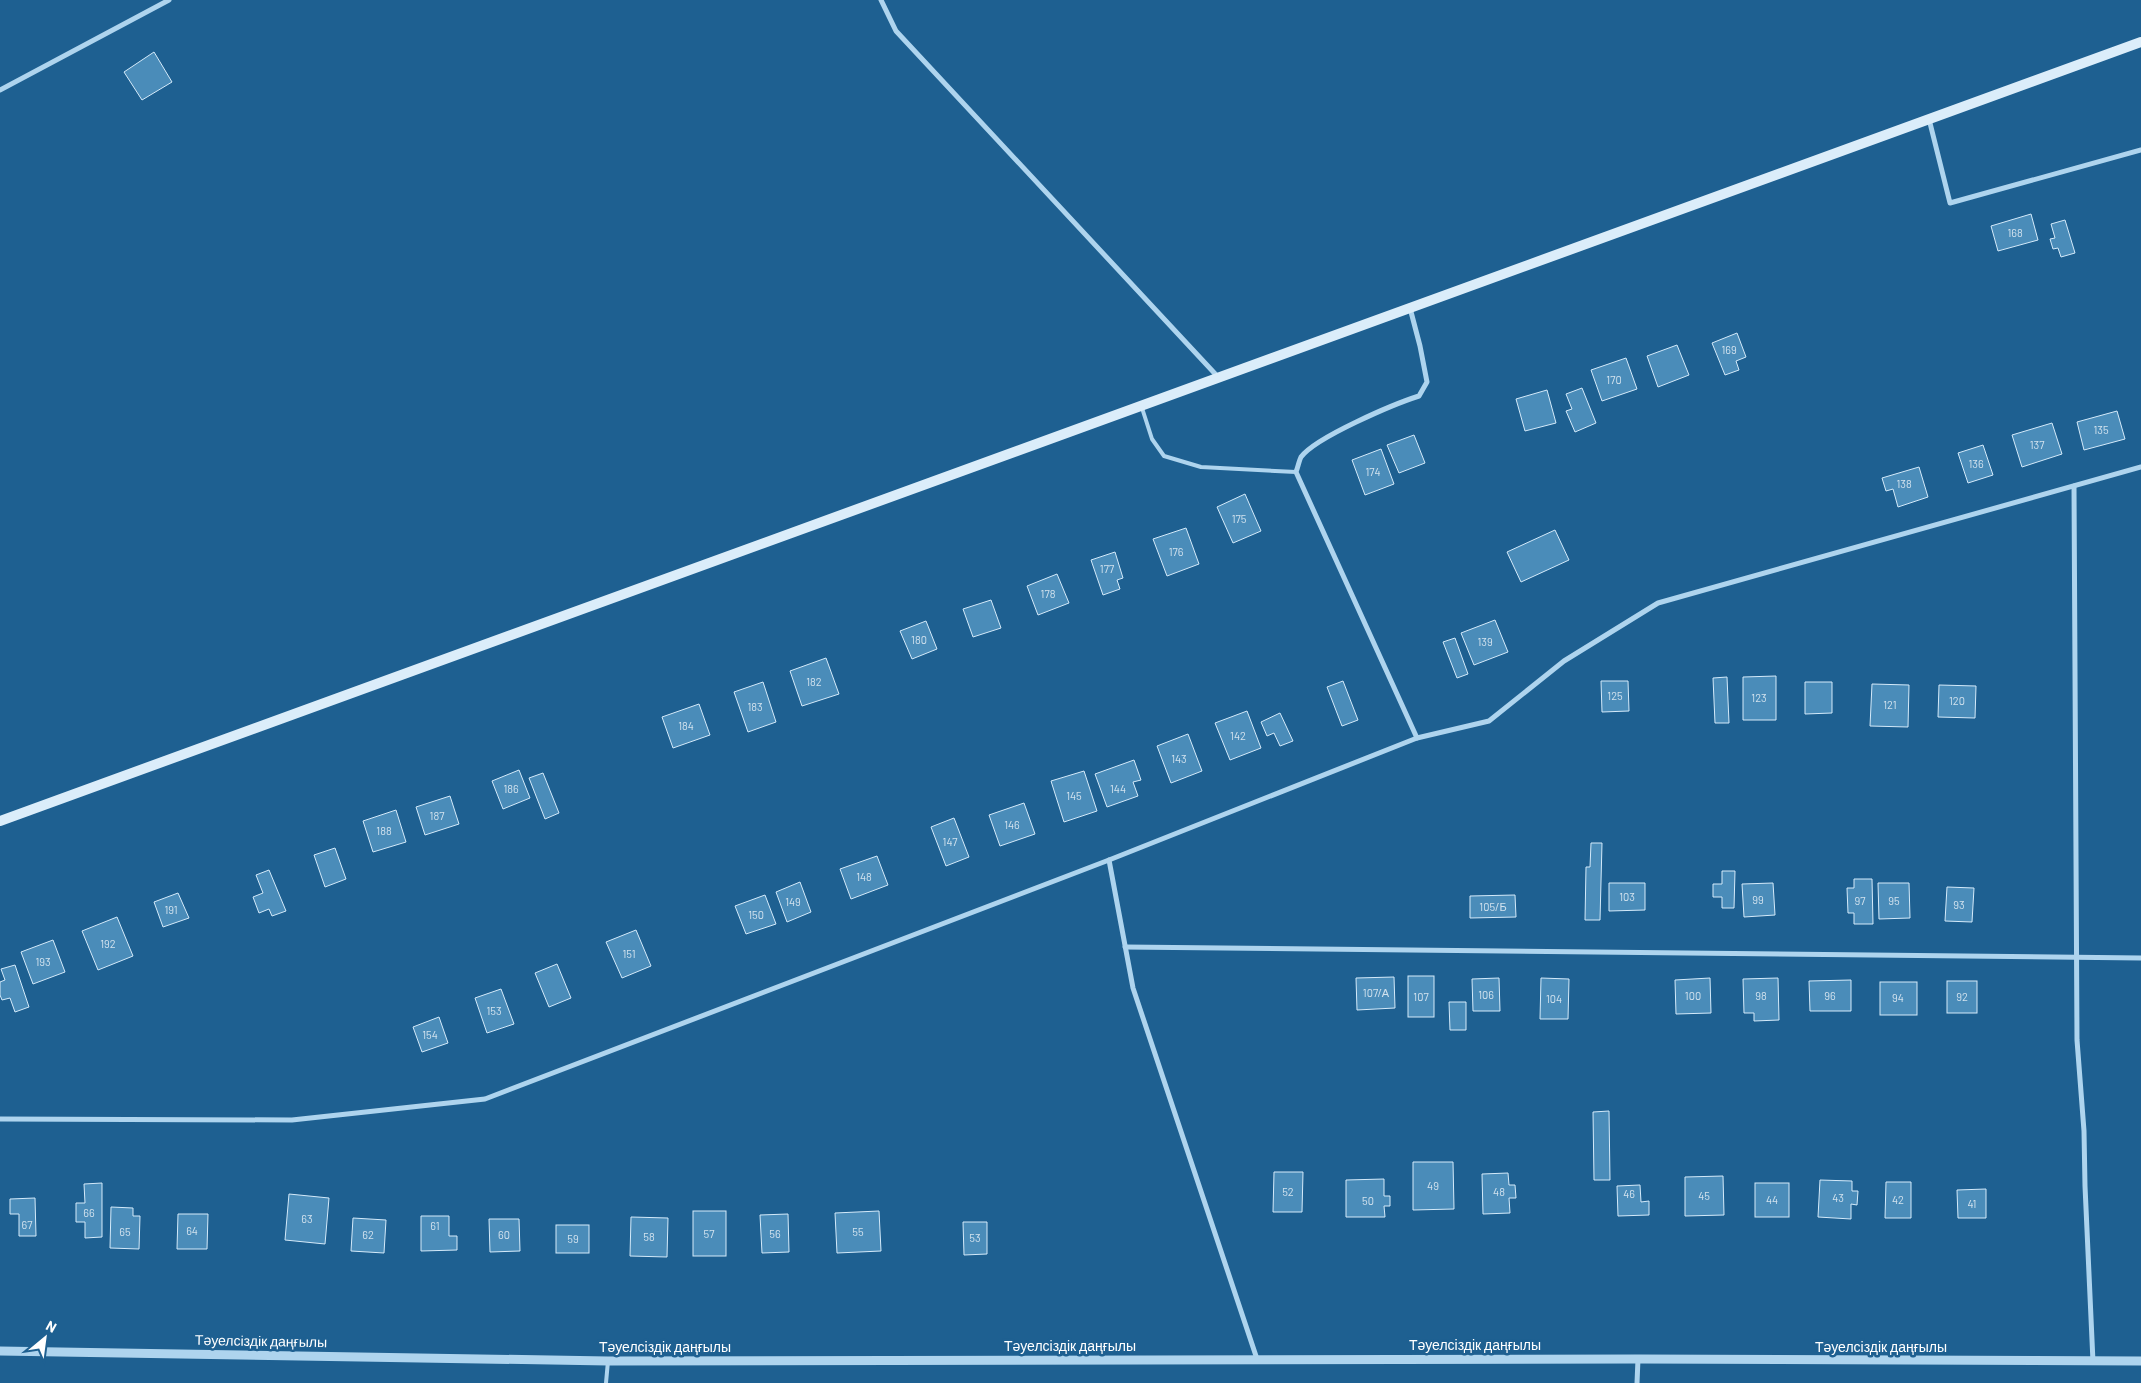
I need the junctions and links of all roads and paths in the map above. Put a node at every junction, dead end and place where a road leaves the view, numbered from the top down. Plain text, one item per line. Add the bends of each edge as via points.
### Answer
1 (169, 0) edge
2 (882, 0) edge
3 (2141, 42) edge
4 (0, 90) edge
5 (1929, 119) junction
6 (2141, 150) edge
7 (1410, 308) junction
8 (1219, 378) junction
9 (1142, 406) junction
10 (2141, 467) edge
11 (1296, 472) junction
12 (2074, 486) junction
13 (1417, 738) junction
14 (0, 821) edge
15 (1109, 860) junction
16 (1125, 947) junction
17 (2077, 958) junction
18 (2141, 958) edge
19 (0, 1119) edge
20 (0, 1351) edge
21 (1638, 1359) junction
22 (1257, 1360) junction
23 (608, 1361) junction
24 (2141, 1361) edge
25 (2093, 1362) junction
26 (606, 1383) edge
27 (1637, 1383) edge

1 - 4 street
2 - 8 street via 896,31
3 - 5 main road
5 - 6 street via 1950,203
5 - 7 main road
7 - 8 main road
7 - 11 street via 1427,382 1419,396 1321,440 1301,458
8 - 9 main road
9 - 11 lane via 1152,439 1164,456 1201,467
9 - 14 main road
10 - 12 street
11 - 13 street
12 - 13 street via 1658,603 1564,661 1489,720
12 - 17 street
13 - 15 street
15 - 16 street
15 - 19 street via 485,1099 292,1120
16 - 17 street
16 - 22 street via 1133,988
17 - 18 street
17 - 25 street via 2077,1040
20 - 23 street, Тәуелсіздік даңғылы
21 - 22 street, Тәуелсіздік даңғылы
21 - 25 street, Тәуелсіздік даңғылы
21 - 27 street
22 - 23 street, Тәуелсіздік даңғылы
23 - 26 lane
24 - 25 street, Тәуелсіздік даңғылы

